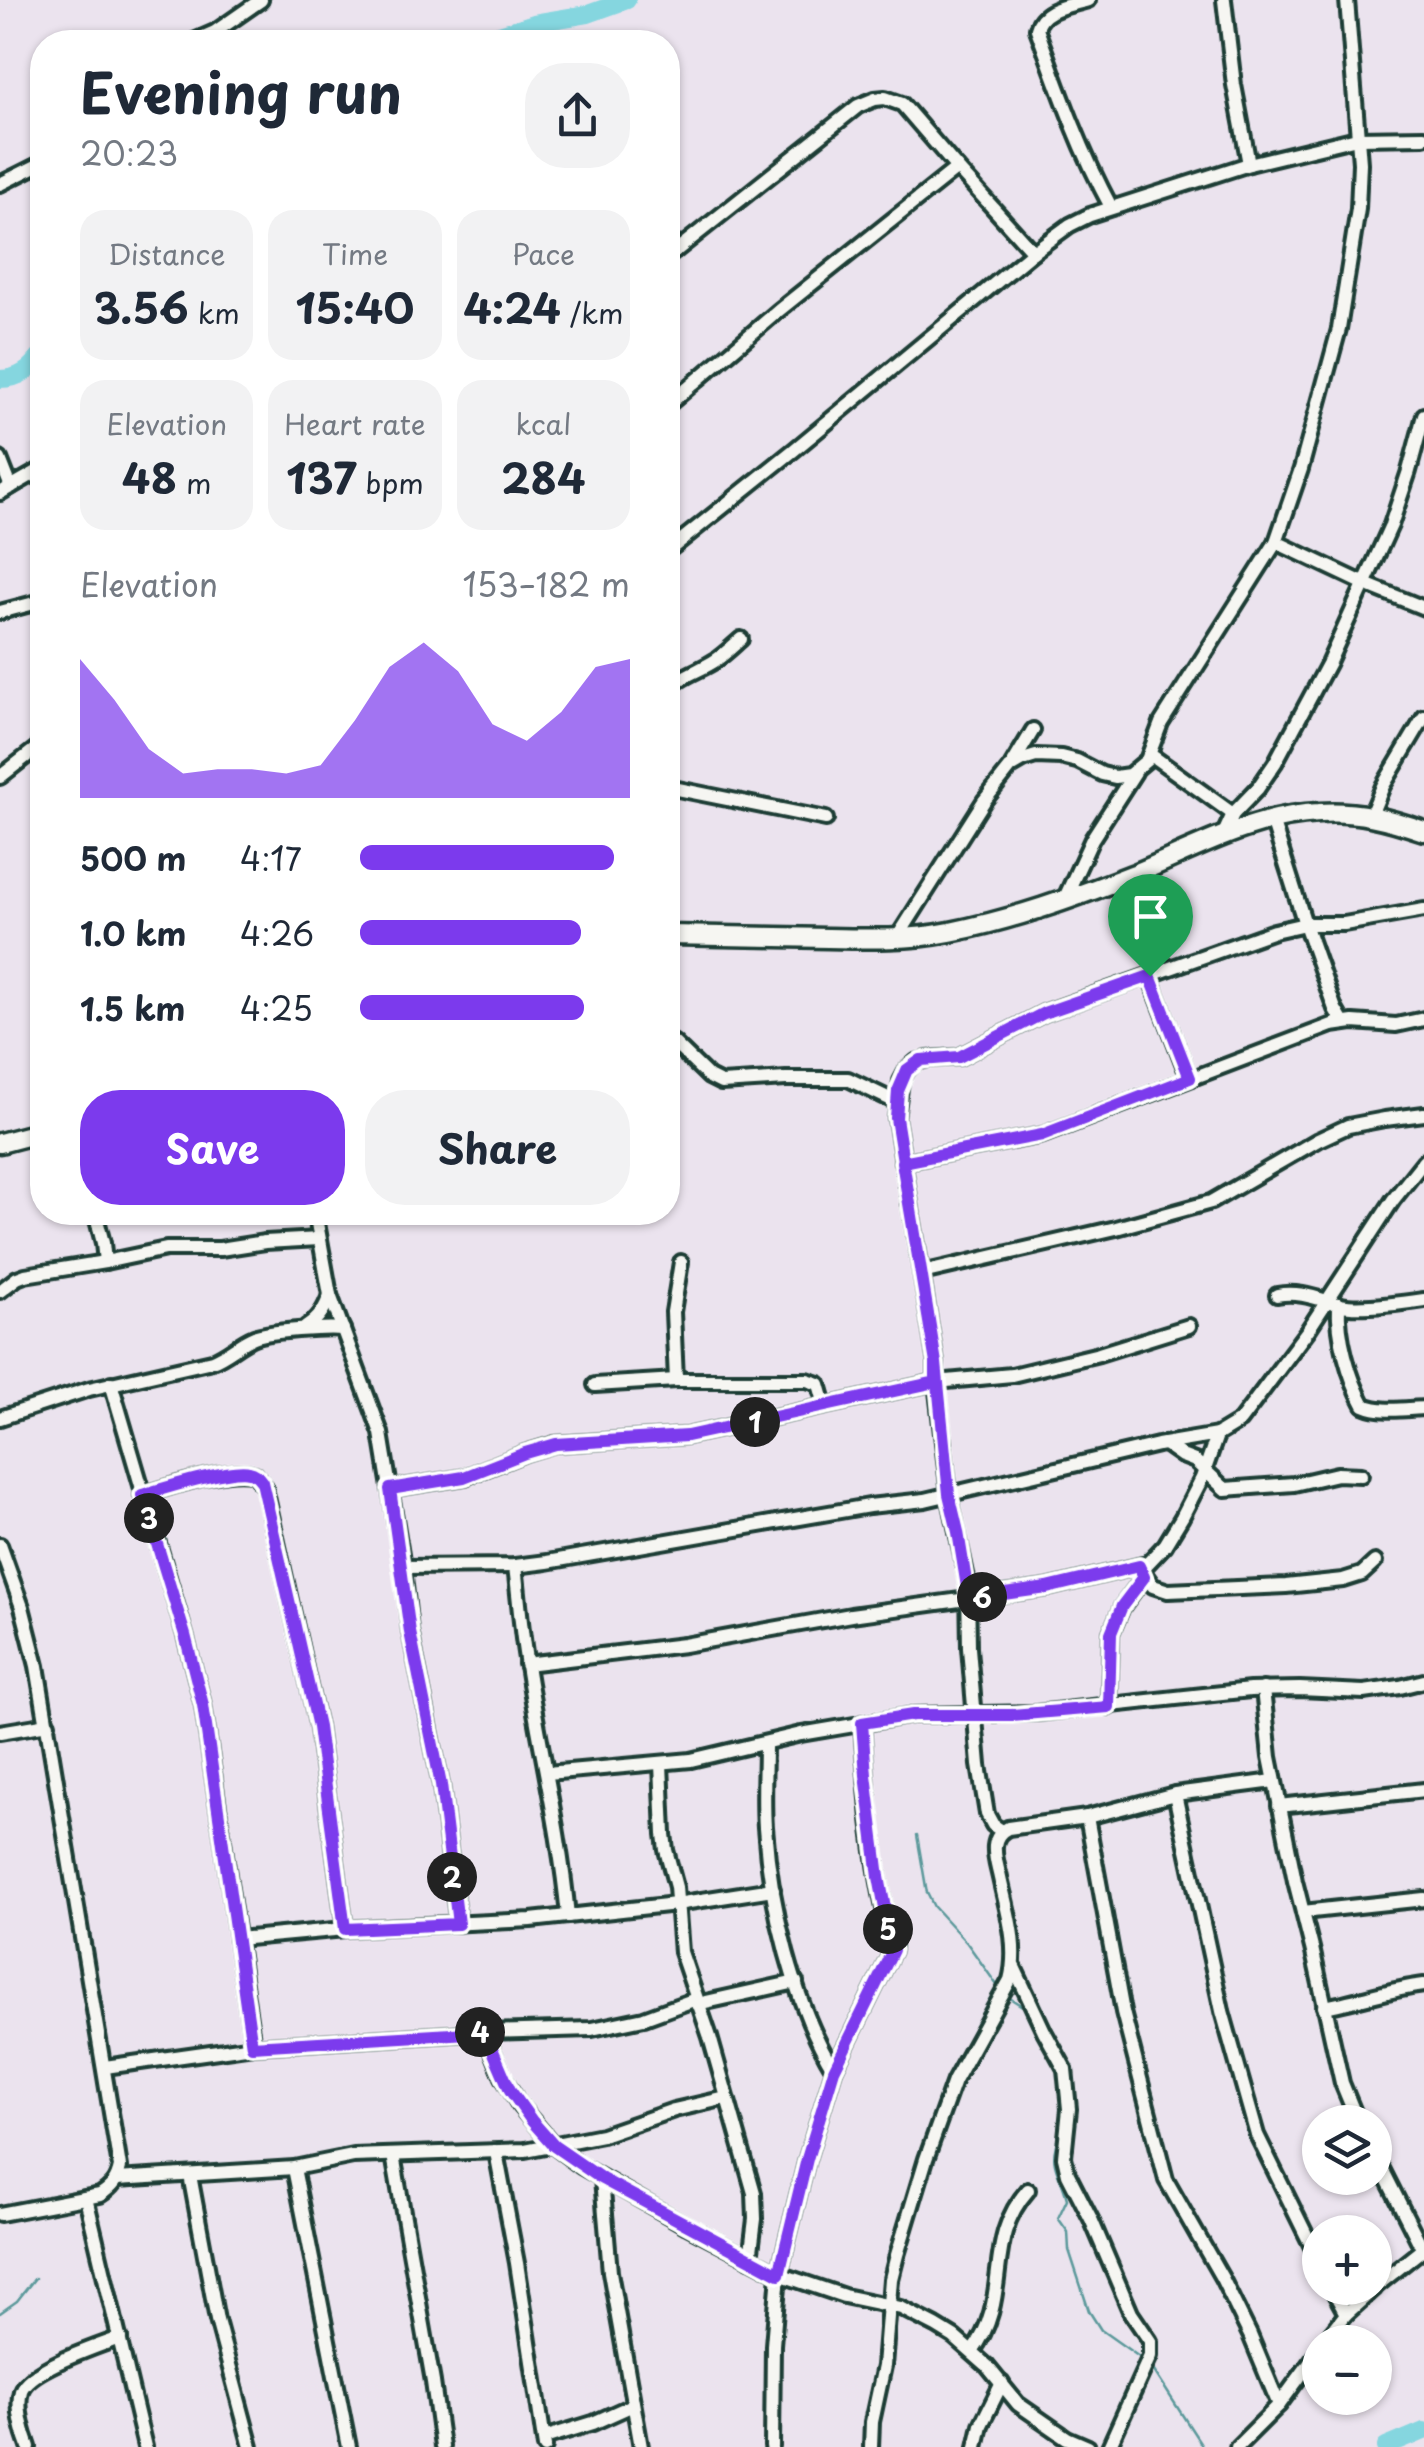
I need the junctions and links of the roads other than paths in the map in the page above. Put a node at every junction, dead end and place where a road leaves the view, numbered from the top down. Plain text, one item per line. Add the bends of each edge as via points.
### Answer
1 (261, 0) edge
2 (1088, 0) edge
3 (1224, 0) edge
4 (1348, 0) edge
5 (218, 30) edge
6 (1424, 137) edge
7 (1357, 138) junction
8 (1249, 164) junction
9 (957, 168) junction
10 (30, 169) edge
11 (0, 184) edge
12 (1111, 206) junction
13 (680, 247) edge
14 (1033, 252) junction
15 (680, 395) edge
16 (1424, 414) edge
17 (0, 459) edge
18 (30, 476) edge
19 (5, 490) edge
20 (680, 541) edge
21 (1276, 542) junction
22 (1366, 584) junction
23 (30, 604) edge
24 (1424, 608) edge
25 (0, 612) edge
26 (741, 639) dead end
27 (680, 680) edge
28 (1424, 717) edge
29 (1034, 730) dead end
30 (30, 753) edge
31 (1150, 755) junction
32 (1010, 767) junction
33 (1136, 770) junction
34 (0, 777) edge
35 (680, 789) edge
36 (1234, 814) junction
37 (1371, 815) junction
38 (826, 819) dead end
39 (1272, 820) junction
40 (1424, 831) edge
41 (1223, 836) junction
42 (1064, 900) junction
43 (1424, 910) edge
44 (1305, 924) junction
45 (680, 934) edge
46 (896, 938) junction
47 (1150, 976) junction
48 (1424, 1019) edge
49 (1343, 1022) junction
50 (680, 1050) edge
51 (1190, 1078) junction
52 (896, 1102) junction
53 (1424, 1114) edge
54 (30, 1135) edge
55 (0, 1143) edge
56 (1424, 1161) edge
57 (902, 1162) junction
58 (98, 1225) edge
59 (317, 1225) edge
60 (319, 1239) junction
61 (105, 1262) junction
62 (681, 1262) dead end
63 (922, 1273) junction
64 (0, 1291) edge
65 (1277, 1295) dead end
66 (330, 1296) junction
67 (1424, 1300) edge
68 (1333, 1302) junction
69 (1190, 1326) dead end
70 (343, 1328) junction
71 (300, 1331) junction
72 (676, 1380) junction
73 (936, 1382) junction
74 (111, 1383) junction
75 (595, 1386) dead end
76 (825, 1405) junction
77 (1424, 1408) edge
78 (0, 1418) edge
79 (1217, 1435) junction
80 (1165, 1444) junction
81 (1204, 1470) junction
82 (1361, 1475) dead end
83 (390, 1489) junction
84 (949, 1494) junction
85 (142, 1495) junction
86 (0, 1544) edge
87 (1375, 1562) dead end
88 (402, 1566) junction
89 (515, 1566) junction
90 (1142, 1572) junction
91 (969, 1599) junction
92 (526, 1664) junction
93 (1424, 1681) edge
94 (1263, 1689) junction
95 (1109, 1707) junction
96 (976, 1714) junction
97 (862, 1723) junction
98 (48, 1724) junction
99 (0, 1732) edge
100 (764, 1743) junction
101 (661, 1764) junction
102 (547, 1773) junction
103 (1274, 1781) junction
104 (1424, 1790) edge
105 (1175, 1794) junction
106 (1279, 1806) junction
107 (1087, 1817) junction
108 (1002, 1831) junction
109 (773, 1889) junction
110 (1424, 1899) edge
111 (676, 1904) junction
112 (1303, 1912) junction
113 (568, 1916) junction
114 (458, 1924) junction
115 (345, 1929) junction
116 (238, 1938) junction
117 (1014, 1967) junction
118 (796, 1982) junction
119 (1424, 1984) edge
120 (696, 2001) junction
121 (1324, 2007) junction
122 (485, 2032) junction
123 (252, 2046) junction
124 (105, 2067) junction
125 (834, 2070) junction
126 (726, 2098) junction
127 (1351, 2105) edge
128 (554, 2146) junction
129 (496, 2152) junction
130 (393, 2155) junction
131 (294, 2168) junction
132 (190, 2175) junction
133 (118, 2179) junction
134 (602, 2179) junction
135 (1392, 2188) edge
136 (1028, 2190) dead end
137 (86, 2198) junction
138 (0, 2214) edge
139 (1302, 2227) edge
140 (1423, 2248) edge
141 (750, 2259) junction
142 (1392, 2273) edge
143 (779, 2274) junction
144 (888, 2305) junction
145 (1341, 2305) edge
146 (1356, 2305) edge
147 (1346, 2314) junction
148 (1338, 2325) edge
149 (120, 2338) junction
150 (972, 2352) junction
151 (1302, 2373) edge
152 (1002, 2382) junction
153 (1279, 2404) junction
154 (633, 2405) junction
155 (544, 2442) edge
156 (1067, 2442) edge
157 (29, 2447) edge
158 (146, 2447) edge
159 (250, 2447) edge
160 (349, 2447) edge
161 (442, 2447) edge
162 (641, 2447) edge
163 (772, 2447) edge
164 (871, 2447) edge
165 (976, 2447) edge
166 (1088, 2447) edge
167 (1109, 2447) edge
168 (1237, 2447) edge

1 - 5 street
2 - 12 street via 1048,13 1037,30
3 - 8 street
4 - 7 street
6 - 7 street
7 - 8 street
7 - 21 street via 1358,209 1338,330
8 - 12 street
9 - 13 street via 902,104 874,99
9 - 14 street
9 - 15 street
10 - 11 street
12 - 14 street
14 - 20 street
16 - 22 street
17 - 19 street
18 - 19 street
21 - 22 street
21 - 31 street via 1161,723
22 - 24 street
22 - 36 street via 1275,763
23 - 25 street
26 - 27 street
28 - 37 street
29 - 32 street
30 - 34 street
31 - 33 street
31 - 36 street
32 - 33 street via 1046,756 1109,776
32 - 46 street
33 - 42 street via 1092,839
35 - 38 street
36 - 41 street
37 - 39 street via 1324,812
37 - 40 street
39 - 41 street
39 - 44 street
41 - 42 street
42 - 46 street via 945,934
43 - 44 street
44 - 47 street
44 - 49 street
45 - 46 street
47 - 51 street
47 - 52 street via 1044,1013 959,1057 921,1060 907,1070
48 - 49 street
49 - 51 street
50 - 52 street via 720,1083 848,1078
51 - 57 street via 1042,1135
52 - 57 street
53 - 63 street via 1348,1126 1202,1205
54 - 55 street
56 - 68 street
57 - 63 street
58 - 61 street
59 - 60 street
60 - 61 street via 181,1247
60 - 66 street
61 - 64 street via 25,1275
62 - 72 street via 673,1312
63 - 73 street
65 - 68 street
66 - 70 street
66 - 71 street via 316,1321
67 - 68 street
68 - 77 street via 1364,1404
68 - 79 street via 1240,1421
69 - 73 street via 1012,1375
70 - 71 street
70 - 83 street via 376,1416
71 - 74 street via 258,1335 212,1361
72 - 75 street
72 - 76 street via 807,1380 819,1384
73 - 76 street
73 - 84 street
74 - 78 street
74 - 85 street
76 - 83 street via 687,1436 556,1444 464,1477
79 - 80 street
79 - 81 street
80 - 81 street
80 - 84 street
81 - 82 street via 1229,1489
81 - 90 street via 1173,1532
83 - 88 street
84 - 89 street
84 - 91 street
85 - 115 street via 242,1472 262,1482 318,1727
85 - 116 street via 203,1705
86 - 98 street
87 - 90 street via 1343,1580 1286,1586 1168,1591
88 - 89 street
88 - 114 street
89 - 92 street
90 - 91 street
90 - 95 street via 1111,1633
91 - 92 street via 684,1646
91 - 96 street
92 - 102 street
93 - 94 street via 1364,1692
94 - 95 street
94 - 103 street
95 - 96 street
96 - 97 street
96 - 108 street via 987,1814
97 - 100 street
97 - 125 street via 893,1950
98 - 99 street
98 - 124 street
100 - 101 street
100 - 109 street
101 - 102 street
101 - 111 street
102 - 113 street
103 - 105 street
103 - 106 street
104 - 106 street
105 - 107 street
105 - 139 street via 1244,2092 1265,2154
106 - 112 street
107 - 108 street
107 - 153 street via 1123,2012 1166,2180 1243,2320
108 - 117 street via 996,1860
109 - 111 street
109 - 118 street
110 - 112 street
111 - 113 street
111 - 120 street
112 - 121 street
113 - 114 street
114 - 115 street
115 - 116 street
116 - 123 street
117 - 144 street via 937,2126 896,2255
117 - 167 street via 1068,2080 1068,2174 1151,2346
118 - 120 street
118 - 125 street
119 - 121 street
120 - 122 street via 592,2029
120 - 126 street
121 - 127 street
122 - 123 street
122 - 128 street via 510,2090
123 - 124 street
124 - 133 street
125 - 143 street
126 - 128 street
126 - 141 street via 754,2193
128 - 129 street
128 - 134 street
129 - 130 street
129 - 155 street
130 - 131 street
130 - 161 street
131 - 132 street
131 - 160 street
132 - 133 street
132 - 159 street via 216,2320
133 - 137 street
134 - 141 street
134 - 154 street
135 - 140 street
136 - 150 street via 1005,2226 990,2320
137 - 138 street
137 - 149 street
140 - 142 street
141 - 143 street
143 - 144 street
143 - 163 street
144 - 150 street via 936,2326
144 - 164 street
145 - 147 street
146 - 147 street
147 - 148 street
149 - 157 street via 24,2384 20,2412
149 - 158 street
150 - 152 street
151 - 153 street
152 - 156 street via 1018,2404
152 - 165 street
153 - 168 street
154 - 155 street
154 - 162 street
156 - 166 street

